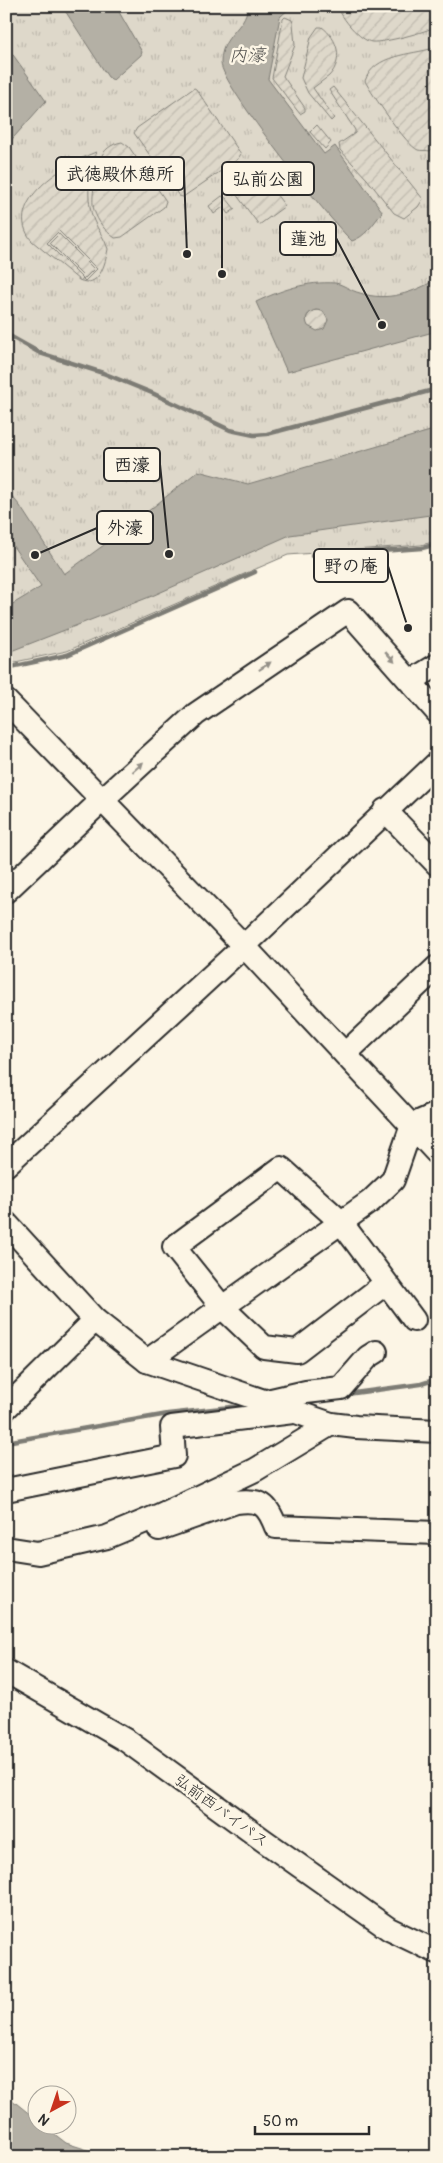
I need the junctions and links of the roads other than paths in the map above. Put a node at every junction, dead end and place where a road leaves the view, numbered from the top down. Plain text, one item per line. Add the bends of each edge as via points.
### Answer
1 (437, 665) edge
2 (411, 681) junction
3 (6, 701) edge
4 (437, 712) edge
5 (437, 763) edge
6 (102, 800) junction
7 (385, 810) junction
8 (437, 864) edge
9 (6, 891) edge
10 (244, 946) junction
11 (437, 967) edge
12 (345, 1054) junction
13 (437, 1114) edge
14 (412, 1125) junction
15 (437, 1153) edge
16 (6, 1166) edge
17 (341, 1222) junction
18 (6, 1223) edge
19 (386, 1283) junction
20 (222, 1307) junction
21 (95, 1320) junction
22 (414, 1320) dead end
23 (376, 1352) dead end
24 (147, 1361) junction
25 (268, 1401) junction
26 (6, 1408) edge
27 (299, 1412) junction
28 (331, 1424) junction
29 (437, 1430) edge
30 (6, 1490) edge
31 (437, 1533) edge
32 (107, 1537) junction
33 (6, 1548) edge
34 (6, 1671) edge
35 (437, 1952) edge

1 - 2 street
2 - 4 street
6 -> 2 street via 196,714 348,611
3 - 6 street
5 - 7 street
6 - 9 street
6 - 10 street
7 - 8 street
7 - 10 street
10 - 12 street
10 - 16 street
11 - 12 street
12 - 14 street
13 - 14 street
14 - 15 street
14 - 17 street via 393,1180 371,1201
17 - 19 street
17 - 20 street
17 - 20 street via 280,1168 174,1247
18 - 21 street
19 - 20 street via 297,1351 264,1347
19 - 22 street
20 - 24 street
21 - 24 street
21 - 26 street
23 - 25 street via 341,1388
24 - 25 street
25 - 27 street
27 - 28 street
27 - 30 street via 172,1427 174,1456
28 - 29 street
28 - 32 street via 256,1470
31 - 32 street via 276,1527 265,1506 248,1501 236,1502 124,1542 115,1542
32 - 33 street via 38,1553
34 - 35 street, 弘前西バイパス via 127,1741 389,1929

